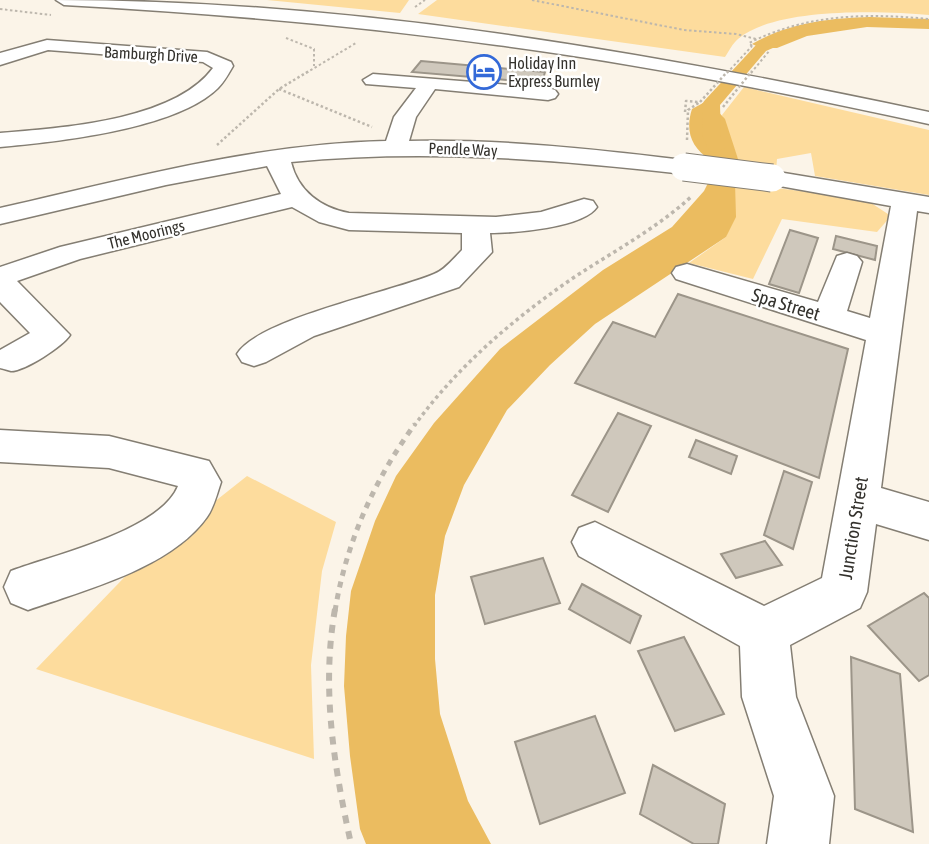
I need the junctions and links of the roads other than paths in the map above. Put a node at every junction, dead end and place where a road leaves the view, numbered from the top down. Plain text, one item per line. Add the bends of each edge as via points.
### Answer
1 (64, 0) edge
2 (188, 0) edge
3 (15, 34) dead end
4 (47, 45) junction
5 (0, 59) edge
6 (373, 80) dead end
7 (430, 83) junction
8 (548, 94) dead end
9 (138, 95) dead end
10 (929, 108) edge
11 (156, 111) junction
12 (929, 118) edge
13 (0, 140) edge
14 (397, 143) junction
15 (278, 158) junction
16 (295, 198) junction
17 (917, 203) edge
18 (589, 205) dead end
19 (0, 216) edge
20 (475, 224) junction
21 (848, 262) dead end
22 (687, 273) dead end
23 (0, 277) edge
24 (829, 317) junction
25 (885, 334) junction
26 (254, 354) dead end
27 (11, 359) dead end
28 (0, 446) edge
29 (857, 500) junction
30 (929, 521) edge
31 (595, 542) dead end
32 (27, 587) dead end
33 (764, 632) junction
34 (798, 844) edge

1 - 12 main road via 272,12 474,35 682,69
2 - 10 main road via 490,30 693,62
3 - 4 main road
4 - 5 main road, Bamburgh Drive
4 - 11 main road, Bamburgh Drive via 207,57 224,66 221,75 202,92
6 - 7 main road
7 - 8 main road
7 - 14 main road via 408,112
9 - 11 main road
11 - 13 main road, Bamburgh Drive via 114,135
14 - 15 main road, Pendle Way
14 - 17 main road, Pendle Way, bridge via 684,167
15 - 16 main road via 280,175
15 - 19 main road, Pendle Way
16 - 20 main road via 342,220
16 - 23 main road, The Moorings via 70,253
17 - 25 main road, Junction Street
18 - 20 main road via 559,219
20 - 26 main road via 477,252 448,280 302,328
21 - 24 main road
22 - 24 main road, Spa Street
23 - 27 main road, The Moorings via 24,312 62,341
24 - 25 main road, Spa Street
25 - 29 main road, Junction Street
28 - 32 main road via 108,452 194,473 200,482 199,495 152,538
29 - 30 main road
29 - 33 main road, Junction Street via 843,592
31 - 33 main road
33 - 34 main road via 769,697 804,796

